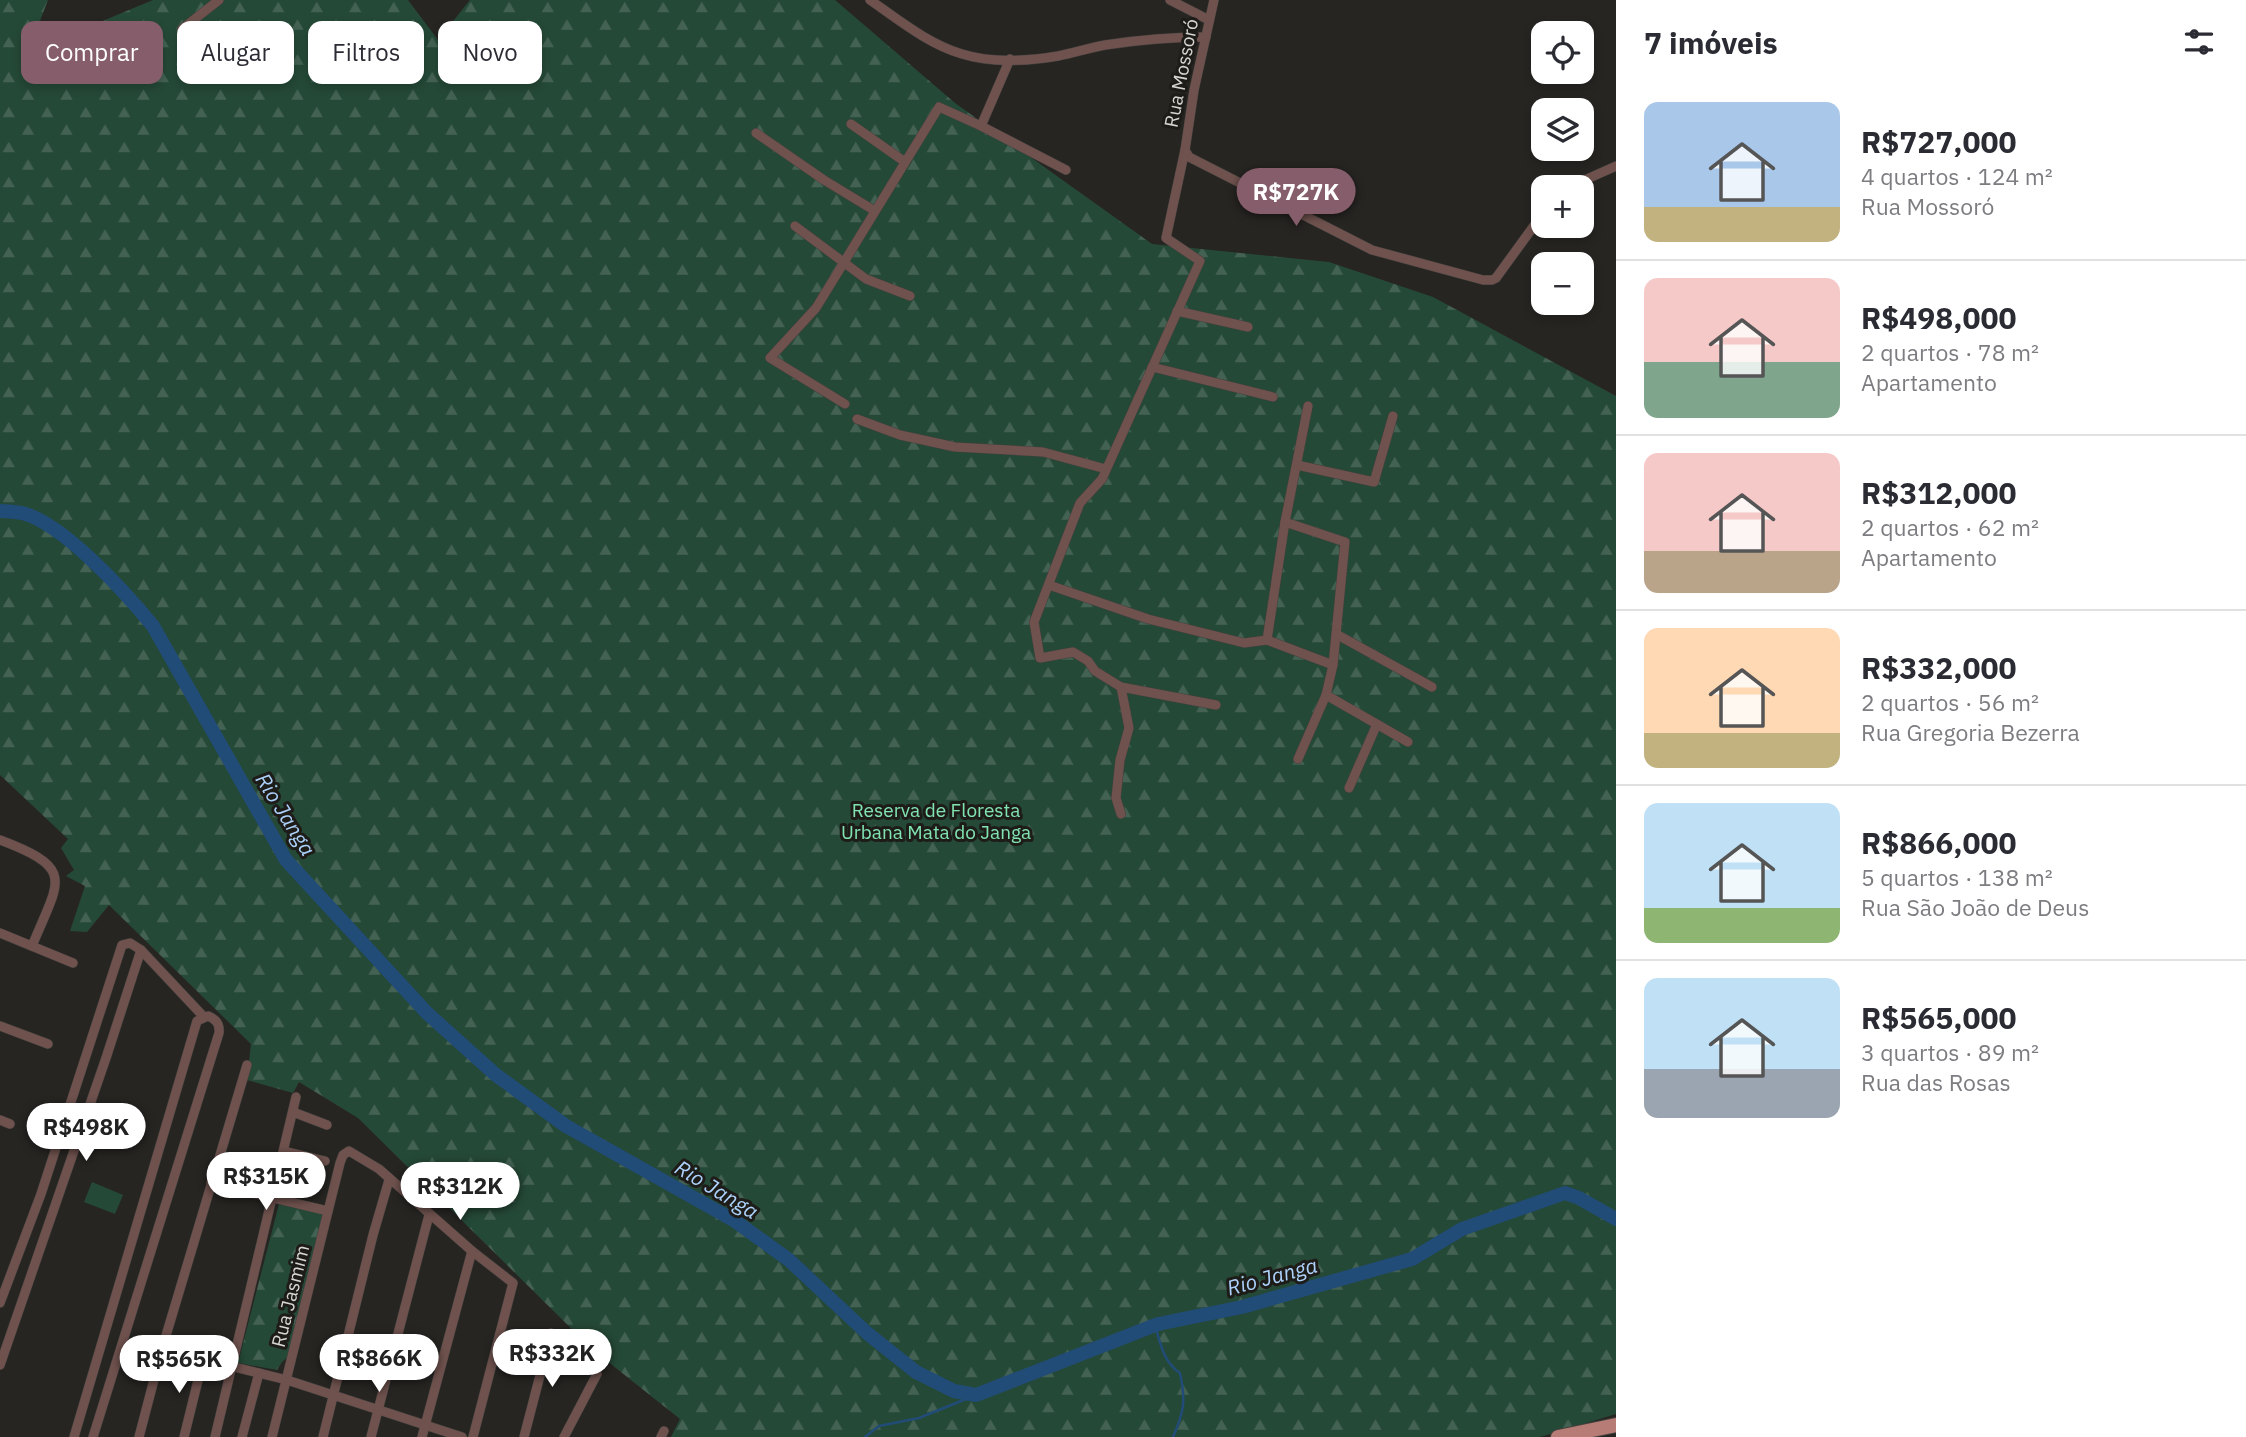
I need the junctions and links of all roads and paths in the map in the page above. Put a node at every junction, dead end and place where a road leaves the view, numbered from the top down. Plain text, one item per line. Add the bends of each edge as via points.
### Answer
1 (219, 0) edge
2 (870, 0) edge
3 (1170, 0) edge
4 (1214, 0) edge
5 (1209, 20) junction
6 (191, 21) edge
7 (1206, 37) junction
8 (1010, 59) junction
9 (851, 124) dead end
10 (981, 126) junction
11 (756, 133) dead end
12 (1185, 150) junction
13 (905, 162) junction
14 (1616, 166) edge
15 (1066, 170) dead end
16 (1594, 176) edge
17 (875, 211) junction
18 (795, 226) dead end
19 (1531, 230) edge
20 (844, 263) junction
21 (910, 296) dead end
22 (1177, 311) junction
23 (1248, 327) dead end
24 (1152, 367) junction
25 (1273, 397) dead end
26 (845, 404) dead end
27 (1308, 406) dead end
28 (1393, 416) dead end
29 (857, 419) dead end
30 (1297, 464) junction
31 (1106, 469) junction
32 (1286, 522) junction
33 (1049, 585) junction
34 (1336, 634) junction
35 (1267, 640) junction
36 (1333, 665) junction
37 (1121, 687) junction
38 (1432, 687) dead end
39 (1326, 695) junction
40 (1216, 705) dead end
41 (1377, 724) junction
42 (1408, 742) dead end
43 (1298, 759) dead end
44 (1349, 788) dead end
45 (1121, 814) dead end
46 (0, 840) edge
47 (0, 933) edge
48 (32, 946) junction
49 (141, 950) junction
50 (73, 963) dead end
51 (200, 1018) junction
52 (0, 1026) edge
53 (48, 1044) dead end
54 (88, 1051) junction
55 (106, 1058) junction
56 (247, 1065) dead end
57 (296, 1097) dead end
58 (293, 1112) junction
59 (0, 1120) edge
60 (10, 1124) dead end
61 (327, 1125) dead end
62 (284, 1151) junction
63 (325, 1161) dead end
64 (389, 1180) junction
65 (211, 1184) junction
66 (41, 1194) junction
67 (146, 1198) junction
68 (274, 1198) junction
69 (58, 1200) junction
70 (164, 1203) junction
71 (328, 1210) junction
72 (429, 1215) junction
73 (472, 1251) junction
74 (0, 1303) edge
75 (0, 1331) edge
76 (551, 1333) dead end
77 (12, 1336) junction
78 (162, 1349) junction
79 (203, 1360) junction
80 (0, 1366) edge
81 (95, 1367) junction
82 (233, 1367) junction
83 (113, 1373) junction
84 (259, 1373) junction
85 (597, 1374) dead end
86 (287, 1380) junction
87 (334, 1394) junction
88 (377, 1410) junction
89 (425, 1425) junction
90 (1616, 1425) edge
91 (74, 1437) edge
92 (93, 1437) edge
93 (139, 1437) edge
94 (184, 1437) edge
95 (215, 1437) edge
96 (242, 1437) edge
97 (272, 1437) edge
98 (323, 1437) edge
99 (371, 1437) edge
100 (422, 1437) edge
101 (462, 1437) edge
102 (473, 1437) edge
103 (524, 1437) edge
104 (564, 1437) edge
105 (1558, 1437) edge

1 - 6 street
2 - 8 street via 943,47 963,55
3 - 5 street
4 - 5 street, Rua Mossoró
5 - 7 street, Rua Mossoró
7 - 8 street via 1103,45 1055,56
7 - 12 street, Rua Mossoró
8 - 10 street
9 - 13 street
10 - 13 street via 939,107
10 - 15 street
11 - 17 street
12 - 19 street, Rua Mossoró via 1189,157 1371,250 1483,280 1496,278
12 - 22 street via 1166,237 1200,261
13 - 17 street
14 - 16 street
17 - 20 street
18 - 20 street
20 - 21 street via 866,279
20 - 26 street via 816,308 770,358
22 - 23 street
22 - 24 street
24 - 25 street
24 - 31 street
27 - 30 street
28 - 30 street via 1374,482
29 - 31 street via 900,435 955,447 1043,452
30 - 32 street
31 - 33 street via 1080,503
32 - 34 street via 1345,542
32 - 35 street
33 - 35 street via 1193,631 1244,643
33 - 37 street via 1034,622 1040,659 1073,652
34 - 36 street
34 - 38 street
35 - 36 street
36 - 39 street
37 - 40 street
37 - 45 street via 1129,728 1117,785
39 - 41 street
39 - 43 street
41 - 42 street
41 - 44 street
46 - 48 street via 45,860 57,879
47 - 48 street
48 - 50 street
49 - 51 street
49 - 54 street via 130,943 119,951
49 - 55 street
51 - 67 street
51 - 70 street via 212,1017 220,1026 219,1033
52 - 53 street
54 - 55 street
54 - 66 street
55 - 69 street
56 - 65 street
57 - 58 street
58 - 61 street
58 - 62 street
59 - 60 street
62 - 63 street
62 - 68 street
64 - 71 street, Rua Jasmim via 379,1169 346,1152
64 - 72 street
64 - 87 street
65 - 68 street
65 - 78 street
66 - 69 street
66 - 74 street
67 - 70 street
67 - 81 street
68 - 71 street
68 - 82 street
69 - 77 street
70 - 83 street
71 - 86 street, Rua Jasmim
72 - 73 street
72 - 88 street
73 - 89 street
73 - 102 street via 513,1283
75 - 77 street
76 - 103 street
77 - 80 street
78 - 79 street
78 - 93 street
79 - 82 street
79 - 94 street
81 - 83 street
81 - 91 street
82 - 84 street
82 - 95 street
83 - 92 street
84 - 86 street
84 - 96 street
85 - 104 street
86 - 87 street
86 - 97 street, Rua Jasmim
87 - 88 street
87 - 98 street
88 - 89 street
88 - 99 street
89 - 100 street
89 - 101 street
90 - 105 main road

